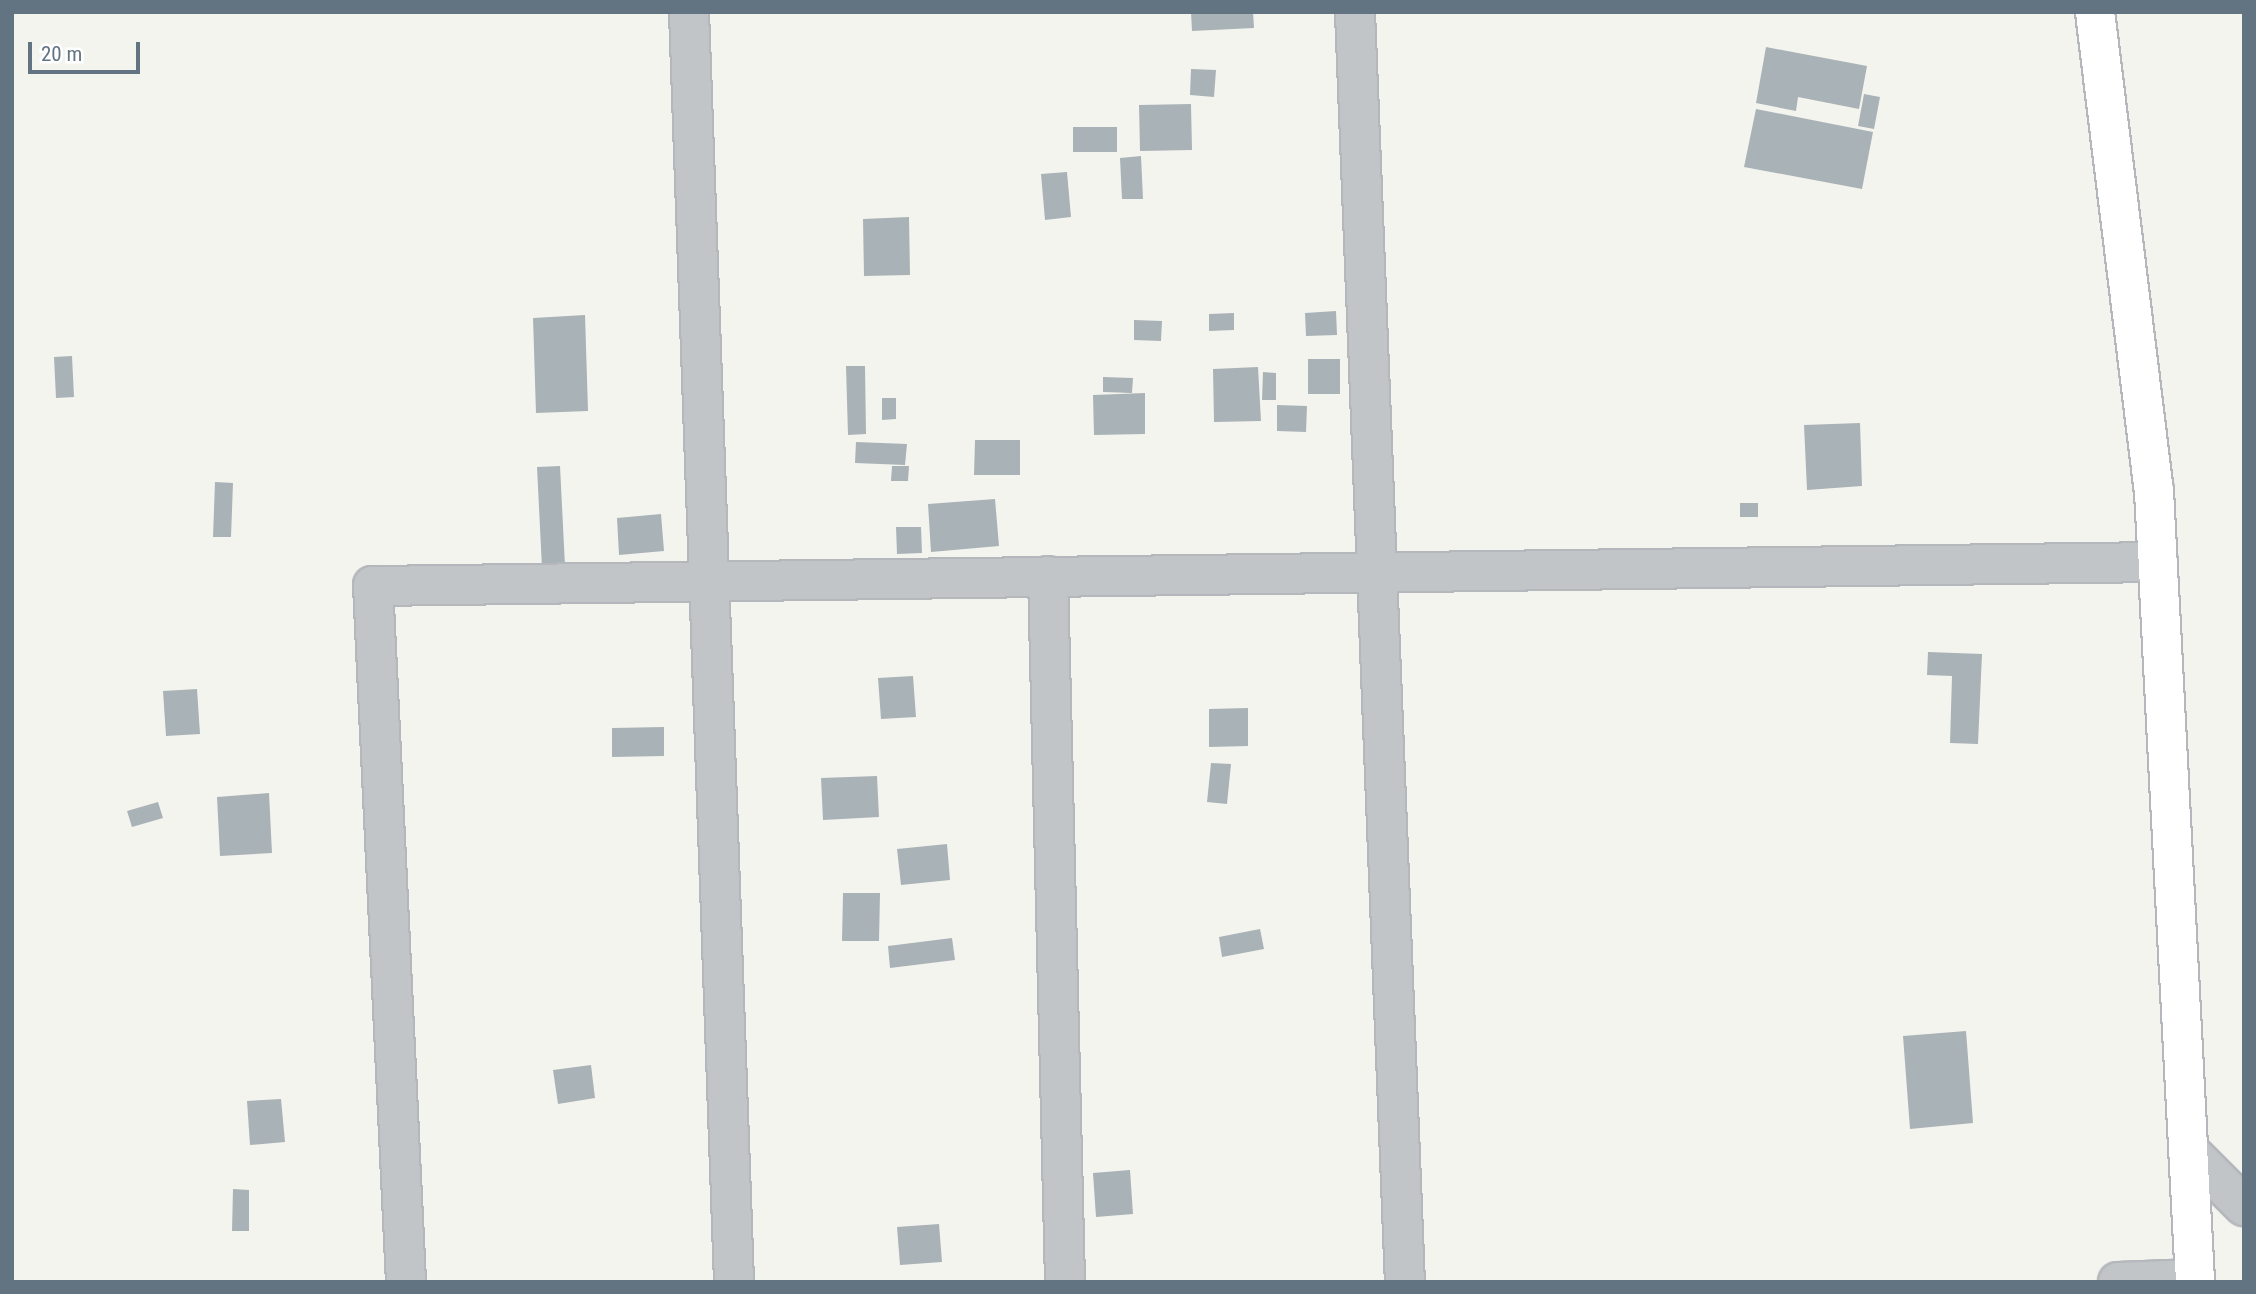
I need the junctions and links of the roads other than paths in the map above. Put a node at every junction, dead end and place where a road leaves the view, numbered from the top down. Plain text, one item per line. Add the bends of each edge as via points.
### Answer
1 (688, 12) edge
2 (1355, 12) edge
3 (2095, 12) edge
4 (2158, 562) junction
5 (1377, 572) junction
6 (1048, 576) junction
7 (710, 581) junction
8 (2189, 1151) junction
9 (2244, 1206) edge
10 (2195, 1280) edge
11 (405, 1282) edge
12 (734, 1282) edge
13 (1065, 1282) edge
14 (1405, 1282) edge
15 (2118, 1282) edge

1 - 7 street
2 - 5 street
3 - 4 main road via 2154,491
4 - 5 street
4 - 8 main road
5 - 6 street
5 - 14 street
6 - 7 street
6 - 13 street
7 - 11 street via 373,586
7 - 12 street
8 - 9 street
8 - 10 main road
10 - 15 street

